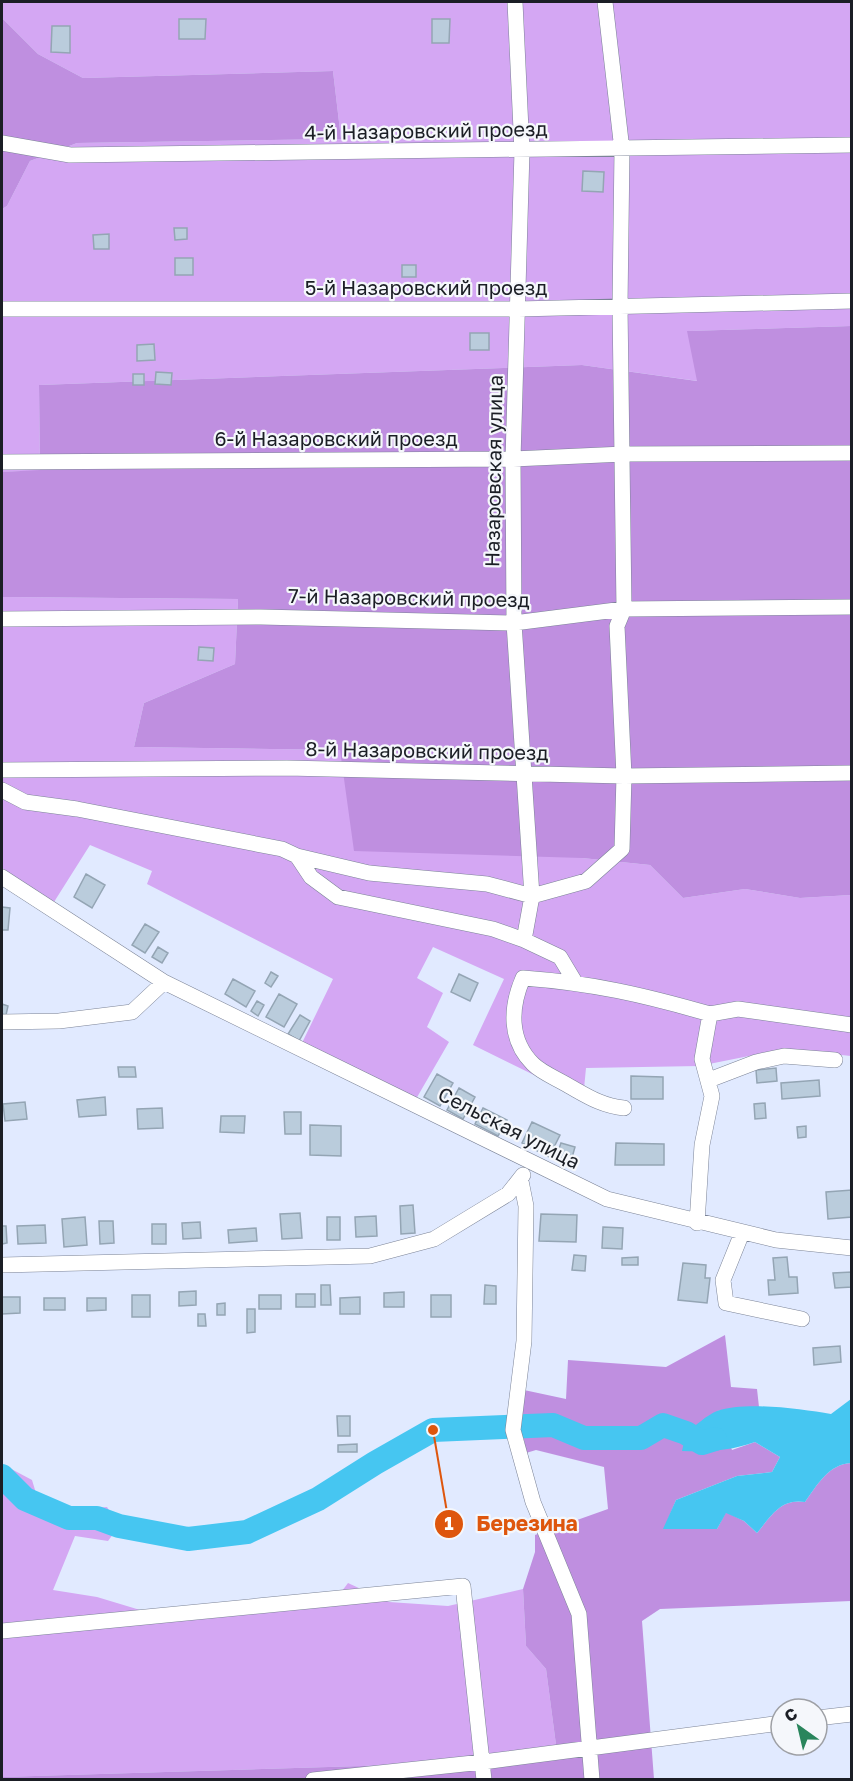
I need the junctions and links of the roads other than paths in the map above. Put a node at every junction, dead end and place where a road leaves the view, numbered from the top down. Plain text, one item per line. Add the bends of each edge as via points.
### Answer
1 (515, 2) edge
2 (605, 2) edge
3 (2, 143) edge
4 (852, 146) edge
5 (622, 150) junction
6 (522, 151) junction
7 (852, 301) edge
8 (620, 306) junction
9 (2, 309) edge
10 (518, 309) junction
11 (852, 453) edge
12 (624, 454) junction
13 (513, 459) junction
14 (2, 462) edge
15 (852, 607) edge
16 (624, 609) junction
17 (2, 620) edge
18 (514, 623) junction
19 (2, 770) edge
20 (852, 773) edge
21 (524, 774) junction
22 (624, 776) junction
23 (2, 790) edge
24 (297, 856) junction
25 (2, 877) edge
26 (532, 896) junction
27 (524, 940) junction
28 (164, 982) junction
29 (575, 982) junction
30 (710, 1014) junction
31 (2, 1022) edge
32 (852, 1025) edge
33 (835, 1060) dead end
34 (709, 1080) junction
35 (624, 1108) dead end
36 (528, 1163) junction
37 (521, 1181) junction
38 (697, 1223) junction
39 (742, 1233) junction
40 (852, 1248) edge
41 (2, 1265) edge
42 (802, 1319) dead end
43 (2, 1631) edge
44 (852, 1714) edge
45 (829, 1717) edge
46 (769, 1725) edge
47 (589, 1748) junction
48 (483, 1762) junction
49 (313, 1779) edge
50 (484, 1779) edge
51 (592, 1779) edge

1 - 6 street, Назаровская улица
2 - 5 street
3 - 6 street, 4-й Назаровский проезд via 70,155
4 - 5 street, 4-й Назаровский проезд
5 - 6 street, 4-й Назаровский проезд
5 - 8 street
6 - 10 street, Назаровская улица
7 - 8 street, 5-й Назаровский проезд
8 - 10 street, 5-й Назаровский проезд
8 - 12 street
9 - 10 street, 5-й Назаровский проезд
10 - 13 street, Назаровская улица
11 - 12 street, 6-й Назаровский проезд
12 - 13 street, 6-й Назаровский проезд
12 - 16 street
13 - 14 street, 6-й Назаровский проезд
13 - 18 street, Назаровская улица
15 - 16 street, 7-й Назаровский проезд
16 - 18 street, 7-й Назаровский проезд
16 - 22 street via 617,626
17 - 18 street, 7-й Назаровский проезд via 261,617
18 - 21 street, Назаровская улица
19 - 21 street, 8-й Назаровский проезд via 287,768
20 - 22 street, 8-й Назаровский проезд
21 - 22 street, 8-й Назаровский проезд
21 - 26 street, Назаровская улица
22 - 26 street via 622,849 586,881
23 - 24 street via 24,802 282,849
24 - 26 street via 369,873 487,884
24 - 27 street via 311,877 338,897 493,929
25 - 28 street, Сельская улица
26 - 27 street, Назаровская улица
27 - 29 street via 560,957
28 - 31 street via 132,1012 59,1021
28 - 36 street, Сельская улица
29 - 30 street via 638,993
29 - 35 street via 523,978 515,996 517,1042 534,1065 606,1106
30 - 32 street via 738,1009
30 - 34 street via 702,1059
33 - 34 street via 784,1056
34 - 38 street via 712,1096 702,1145
36 - 37 street
36 - 38 street, Сельская улица via 607,1199
37 - 41 street via 497,1201 434,1239 370,1256
37 - 47 street via 526,1206 524,1341 513,1430 533,1502 579,1614
38 - 39 street, Сельская улица
39 - 40 street, Сельская улица
39 - 42 street via 723,1280 726,1303
43 - 48 street via 463,1586
44 - 45 street
46 - 47 street
47 - 48 street
47 - 51 street
48 - 49 street
48 - 50 street

